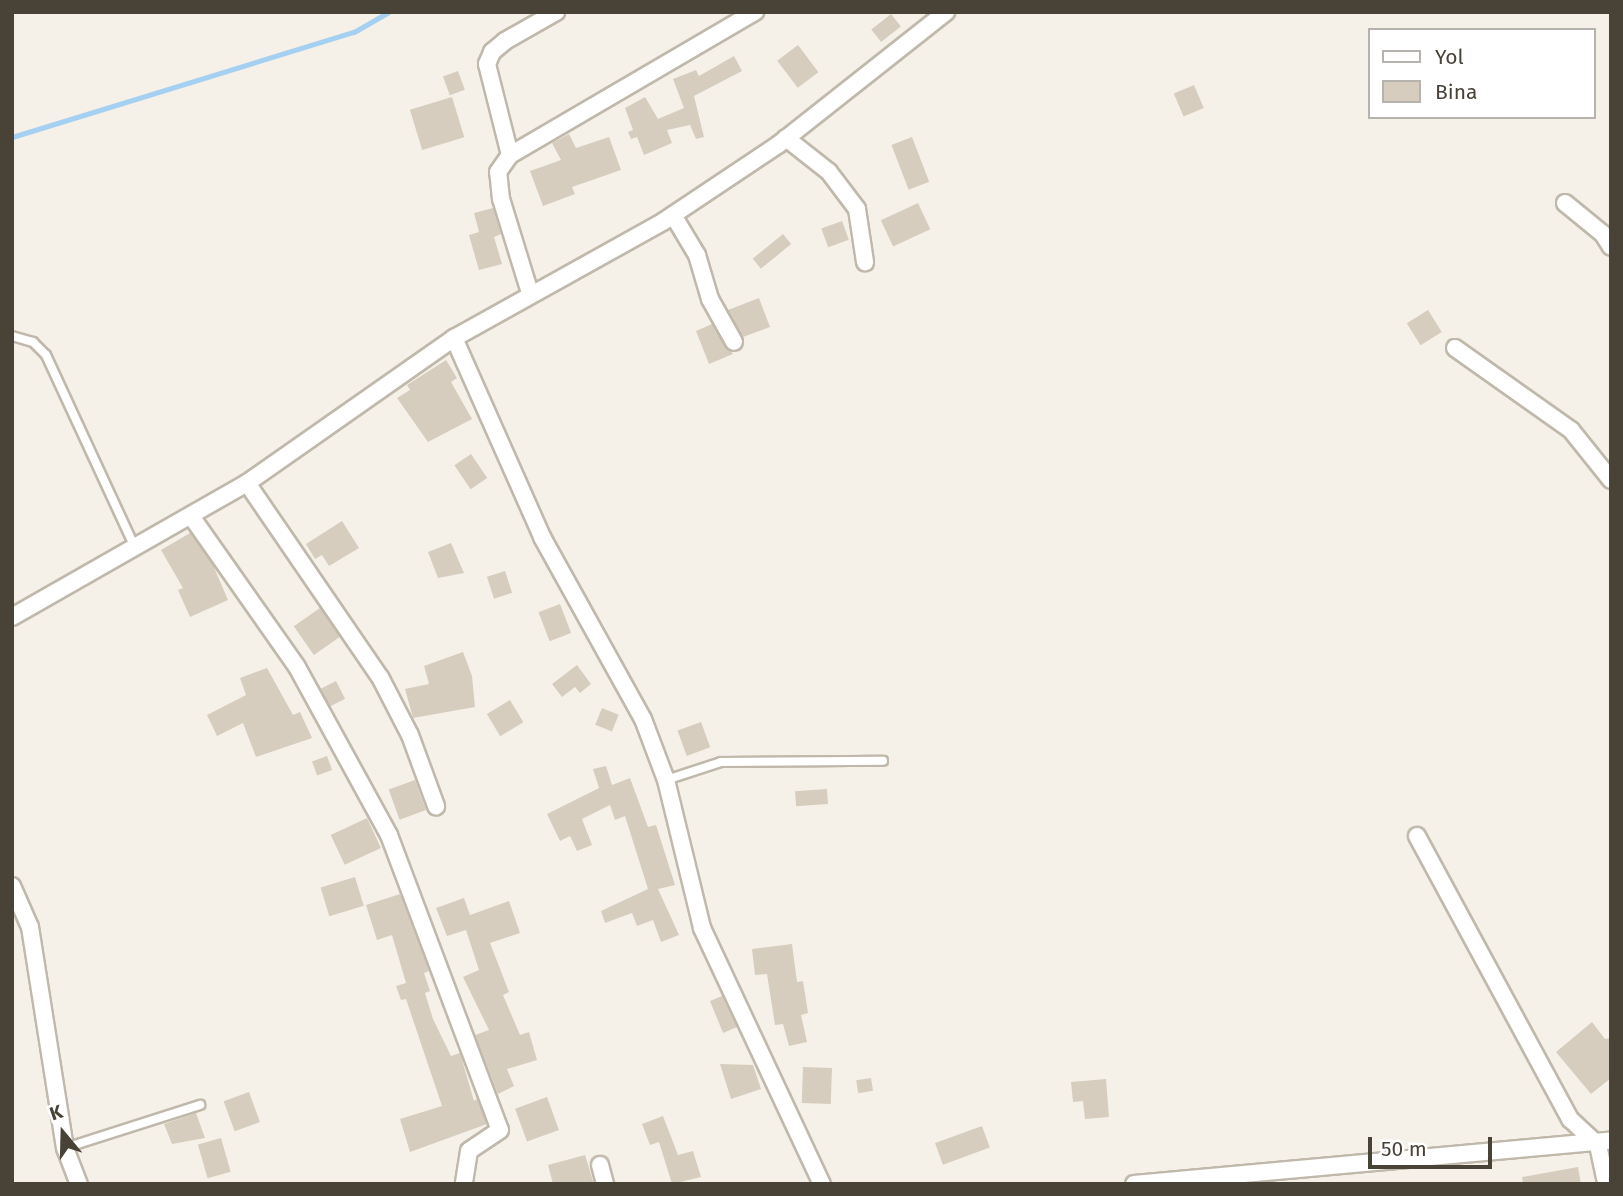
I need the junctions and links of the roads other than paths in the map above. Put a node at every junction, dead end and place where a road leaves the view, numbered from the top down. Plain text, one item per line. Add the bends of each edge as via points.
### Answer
1 (556, 12) edge
2 (755, 12) edge
3 (946, 12) edge
4 (786, 138) junction
5 (510, 155) junction
6 (1565, 203) dead end
7 (673, 215) junction
8 (1611, 247) edge
9 (865, 262) dead end
10 (530, 293) junction
11 (12, 336) edge
12 (454, 338) junction
13 (734, 342) dead end
14 (1455, 348) dead end
15 (1611, 480) edge
16 (247, 482) junction
17 (191, 516) junction
18 (135, 548) junction
19 (12, 617) edge
20 (883, 761) dead end
21 (666, 780) junction
22 (436, 806) dead end
23 (1417, 836) dead end
24 (12, 886) edge
25 (200, 1105) dead end
26 (1604, 1143) edge
27 (65, 1149) junction
28 (600, 1165) dead end
29 (79, 1184) edge
30 (464, 1184) edge
31 (606, 1184) edge
32 (822, 1184) edge
33 (1134, 1184) edge
34 (1606, 1184) edge

1 - 5 street via 505,41 487,64
2 - 5 street
3 - 4 street
4 - 7 street
4 - 9 street via 828,173 857,209
5 - 10 street via 498,172 500,200
6 - 8 street via 1603,234
7 - 10 street
7 - 13 street via 697,255 710,299
10 - 12 street
11 - 18 lane via 33,342 46,355
12 - 16 street
12 - 21 street via 542,537 643,719
14 - 15 street via 1571,430
16 - 17 street
16 - 22 street via 380,677 410,735
17 - 18 street
17 - 30 street via 297,667 389,835 500,1130 469,1151
18 - 19 street
20 - 21 lane via 721,762
21 - 32 street via 702,928
23 - 26 street via 1570,1118
24 - 27 street via 30,928
25 - 27 lane
26 - 33 street
26 - 34 street
27 - 29 street
28 - 31 street

